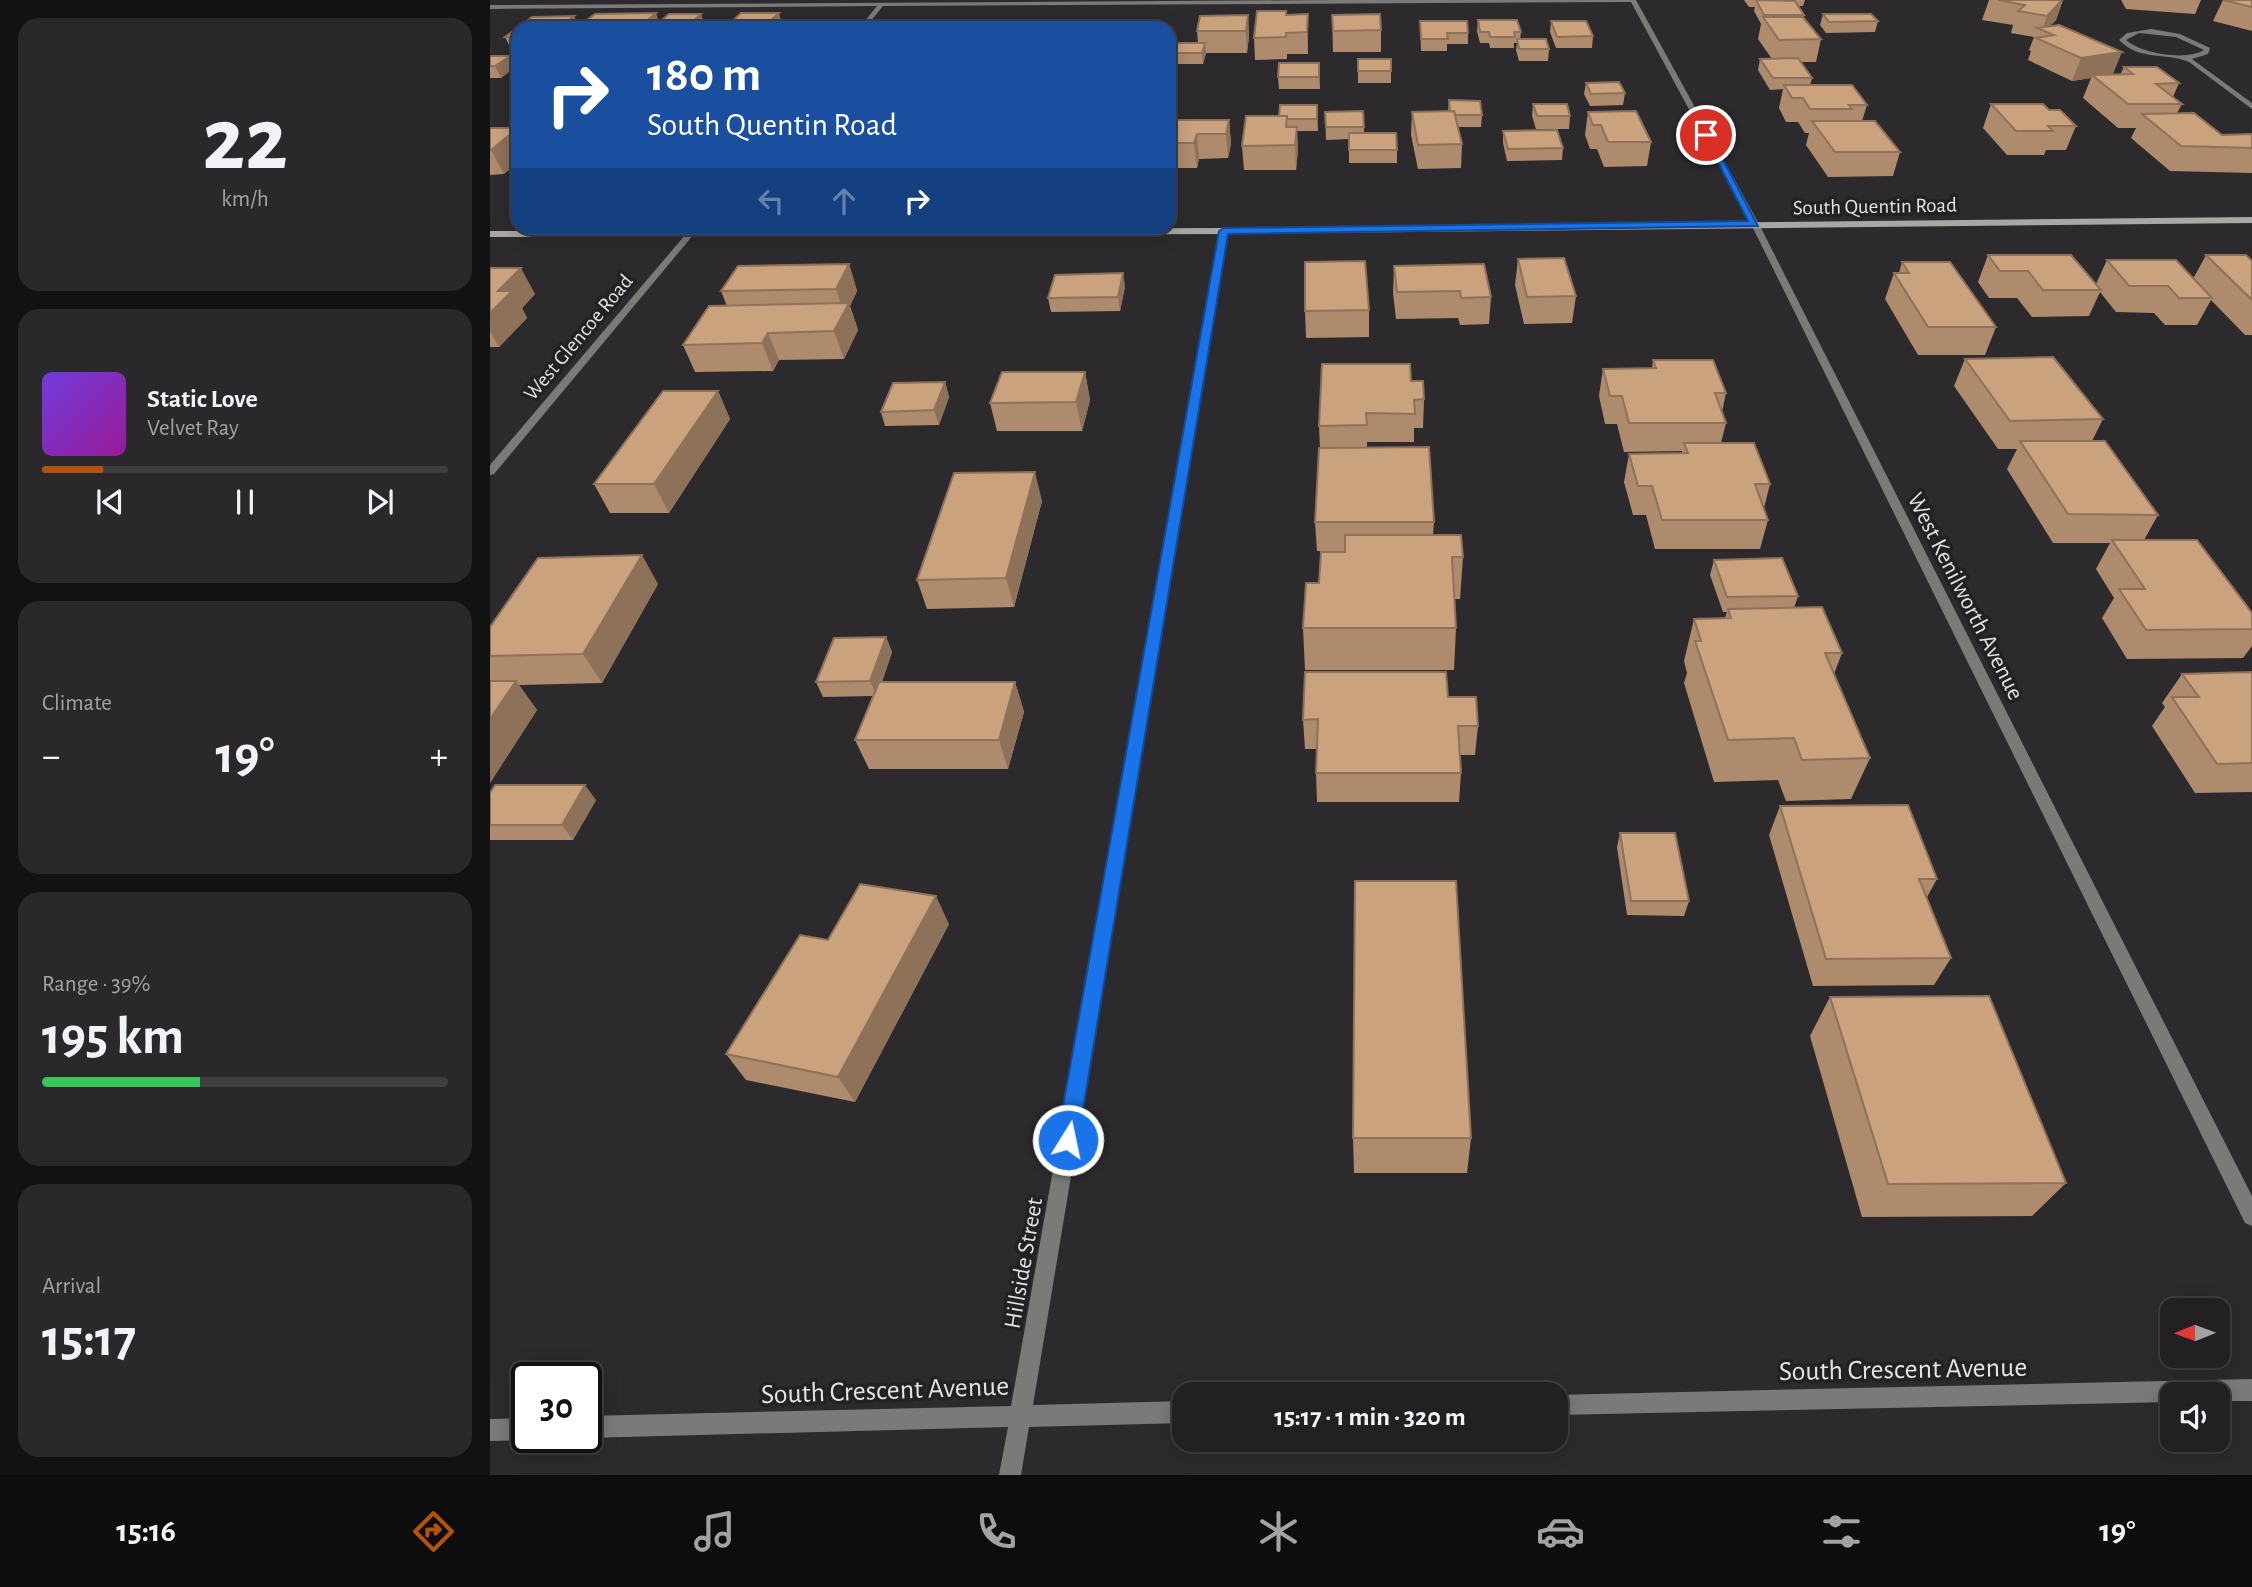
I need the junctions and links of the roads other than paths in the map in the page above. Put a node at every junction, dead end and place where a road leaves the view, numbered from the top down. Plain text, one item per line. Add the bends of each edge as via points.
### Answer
1 (885, 0) edge
2 (1633, 0) edge
3 (490, 7) edge
4 (880, 7) junction
5 (868, 21) edge
6 (2186, 58) junction
7 (2252, 107) edge
8 (2252, 220) edge
9 (1755, 224) junction
10 (1176, 231) edge
11 (1224, 231) junction
12 (490, 234) edge
13 (511, 234) edge
14 (689, 235) edge
15 (490, 472) edge
16 (2252, 1216) edge
17 (2252, 1390) edge
18 (1568, 1404) edge
19 (1172, 1412) edge
20 (1020, 1415) junction
21 (602, 1427) edge
22 (511, 1429) edge
23 (490, 1430) edge
24 (1010, 1475) edge

1 - 4 street
2 - 4 street
2 - 9 street, West Kenilworth Avenue
3 - 4 street
4 - 5 street
6 - 6 street via 2199,57 2208,49 2192,38 2161,32 2132,33 2122,40 2152,55
6 - 7 street
8 - 9 main road, South Quentin Road
9 - 11 main road, South Quentin Road
9 - 16 street, West Kenilworth Avenue
10 - 11 main road, South Quentin Road
11 - 20 street, Hillside Street
12 - 13 main road, South Quentin Road
14 - 15 street, West Glencoe Road
17 - 18 street, South Crescent Avenue
19 - 20 street, South Crescent Avenue
20 - 21 street, South Crescent Avenue
20 - 24 street, Hillside Street
22 - 23 street

